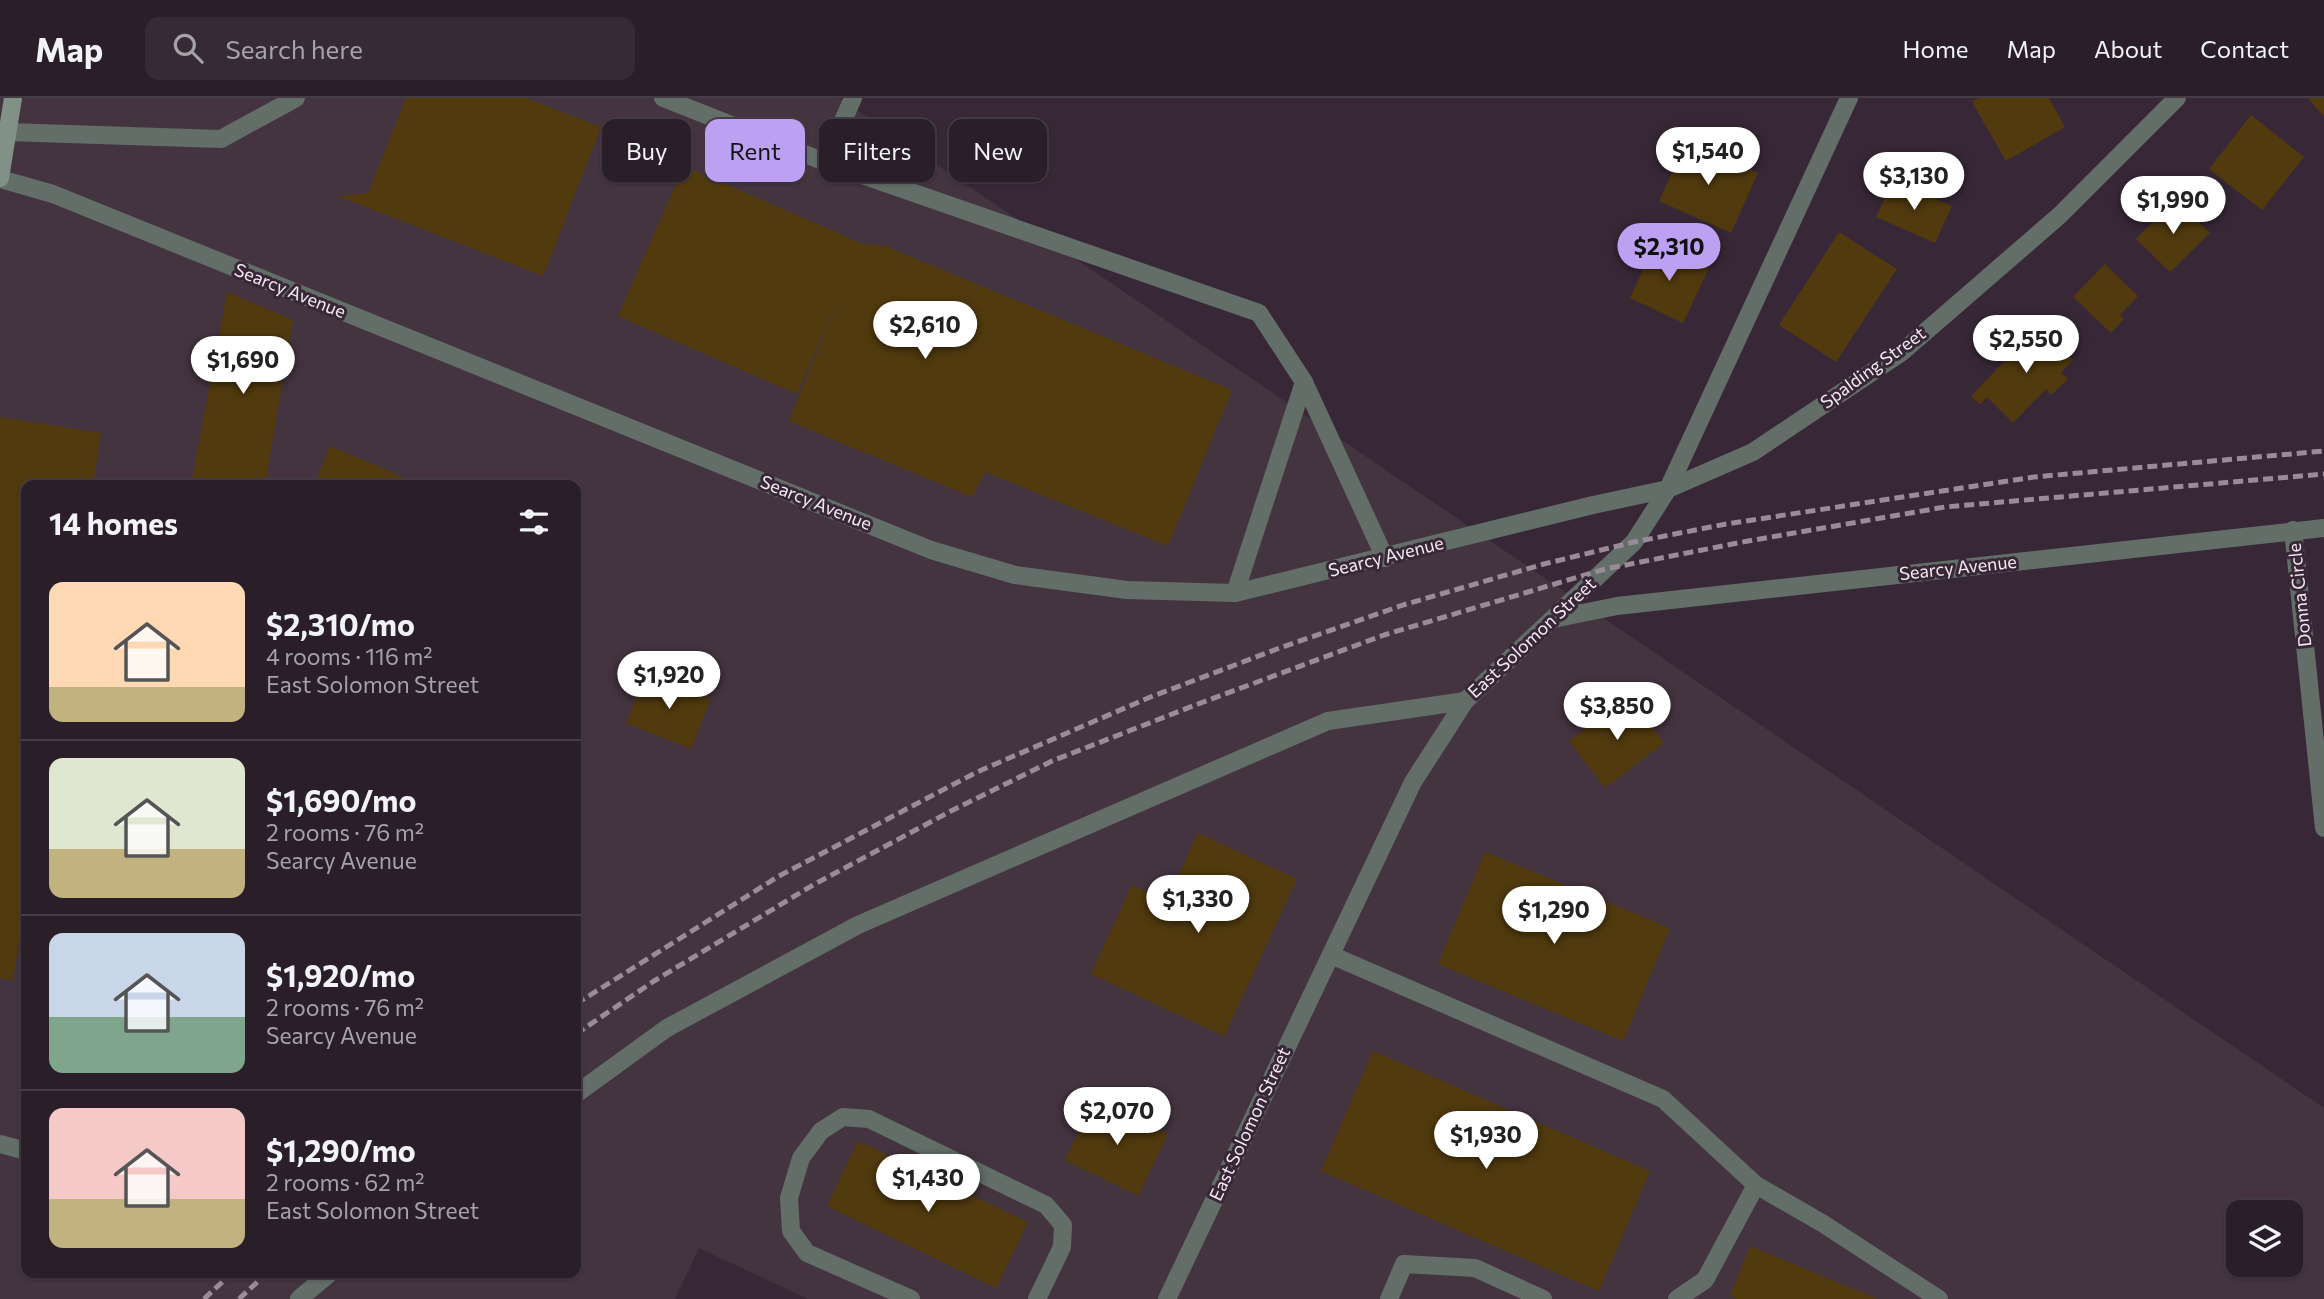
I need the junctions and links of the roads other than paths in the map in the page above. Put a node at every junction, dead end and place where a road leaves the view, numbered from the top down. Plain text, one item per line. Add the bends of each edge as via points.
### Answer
1 (13, 98) edge
2 (296, 98) edge
3 (663, 98) edge
4 (853, 98) edge
5 (1849, 98) edge
6 (2178, 98) edge
7 (844, 119) edge
8 (7, 132) junction
9 (819, 160) edge
10 (0, 179) edge
11 (882, 182) edge
12 (1304, 382) junction
13 (1668, 489) junction
14 (2324, 528) edge
15 (2293, 530) junction
16 (1385, 558) junction
17 (1235, 593) junction
18 (1552, 619) junction
19 (1465, 701) junction
20 (2324, 828) edge
21 (1331, 955) junction
22 (581, 1090) edge
23 (0, 1144) edge
24 (21, 1150) edge
25 (1756, 1185) junction
26 (324, 1278) edge
27 (1507, 1283) junction
28 (299, 1299) edge
29 (911, 1299) edge
30 (1037, 1299) edge
31 (1167, 1299) edge
32 (1389, 1299) edge
33 (1498, 1299) edge
34 (1543, 1299) edge
35 (1677, 1299) edge
36 (1939, 1299) edge

1 - 8 main road
2 - 8 street via 221,139
3 - 9 street
4 - 7 street
5 - 13 street, East Solomon Street
6 - 13 street, Spalding Street via 2060,215 1902,352 1754,452
8 - 10 main road
10 - 17 street, Searcy Avenue via 52,194 931,550 1015,575 1127,590
11 - 12 street via 1259,313
12 - 16 street
12 - 17 street
13 - 16 street, Searcy Avenue
13 - 18 street, East Solomon Street via 1634,542
14 - 15 street, Searcy Avenue
15 - 18 street, Searcy Avenue via 1617,606
15 - 20 street, Donna Circle
16 - 17 street, Searcy Avenue
18 - 19 street, East Solomon Street
19 - 21 street, East Solomon Street via 1413,782
19 - 22 street via 1328,721 858,925 667,1028
21 - 25 street via 1663,1099
21 - 31 street, East Solomon Street
23 - 24 street
25 - 35 street via 1704,1280
25 - 36 street
26 - 28 street
27 - 32 street via 1475,1268 1404,1264
27 - 33 street
27 - 34 street
29 - 30 street via 807,1253 791,1231 789,1198 802,1158 821,1132 843,1117 869,1119 1046,1205 1063,1225 1062,1247

